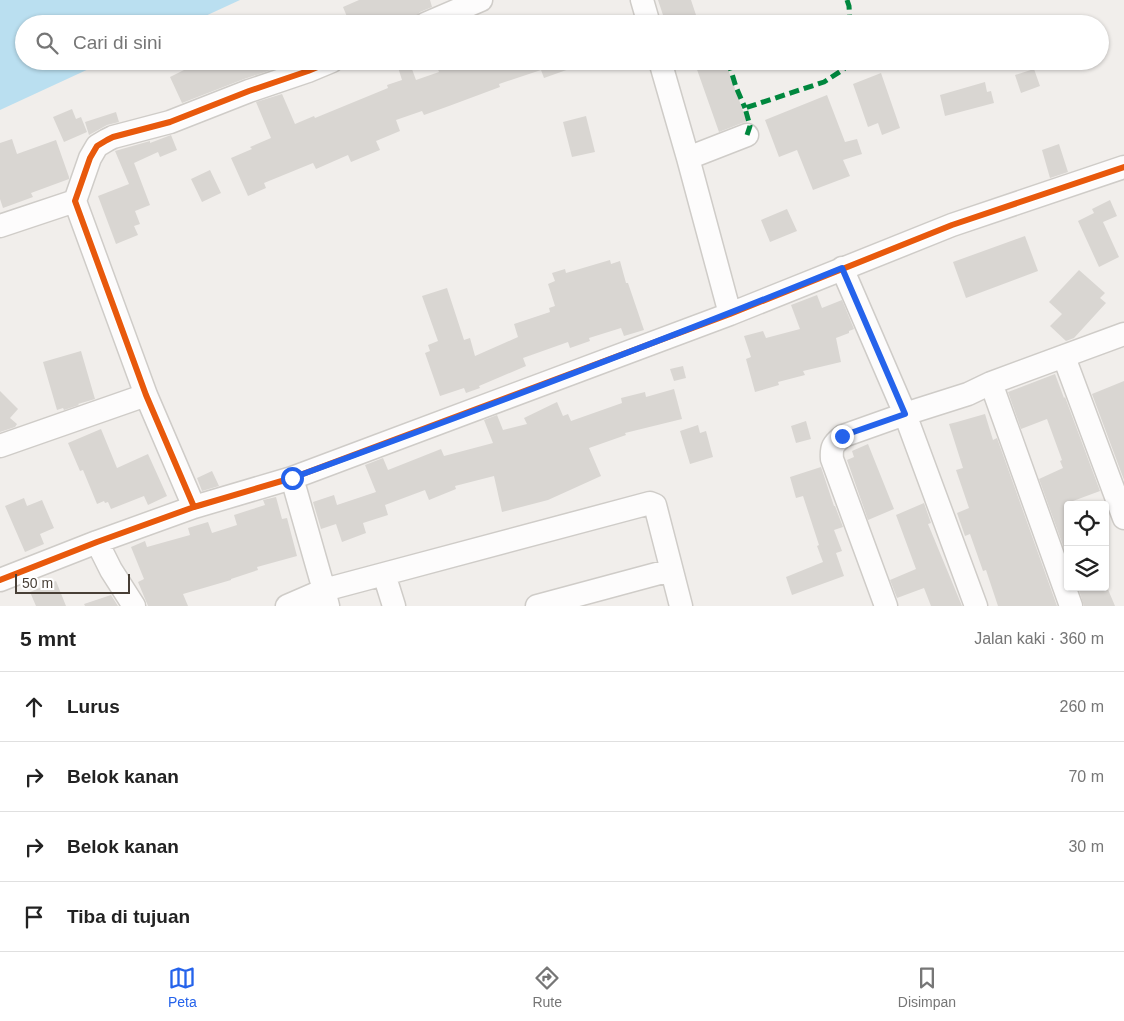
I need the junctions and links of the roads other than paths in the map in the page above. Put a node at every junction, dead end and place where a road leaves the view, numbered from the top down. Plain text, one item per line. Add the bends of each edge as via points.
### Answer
1 (481, 0) edge
2 (642, 0) edge
3 (446, 15) edge
4 (646, 15) edge
5 (310, 70) edge
6 (663, 70) edge
7 (747, 134) dead end
8 (688, 158) junction
9 (1124, 167) edge
10 (75, 201) junction
11 (0, 226) edge
12 (842, 268) junction
13 (730, 314) junction
14 (1124, 334) edge
15 (1064, 357) junction
16 (991, 383) junction
17 (146, 395) junction
18 (905, 414) junction
19 (0, 446) edge
20 (292, 478) junction
21 (194, 507) junction
22 (1124, 518) edge
23 (97, 542) junction
24 (671, 570) junction
25 (384, 574) junction
26 (0, 580) edge
27 (327, 598) edge
28 (134, 606) edge
29 (287, 606) edge
30 (394, 606) edge
31 (537, 606) edge
32 (681, 606) edge
33 (886, 606) edge
34 (976, 606) edge
35 (1071, 606) edge

1 - 3 street
2 - 4 street
5 - 10 street via 249,90 170,122 106,140 97,146 90,158
6 - 8 street
7 - 8 street
8 - 13 street
9 - 12 street via 952,225
10 - 11 street
10 - 17 street
12 - 13 street
12 - 18 street
13 - 20 street
14 - 15 street
15 - 16 street
15 - 22 street
16 - 18 street via 968,394
16 - 35 street
17 - 19 street
17 - 21 street
18 - 33 street via 842,436 831,449
18 - 34 street
20 - 21 street
20 - 27 street
21 - 23 street
23 - 26 street
23 - 28 street
24 - 25 street via 654,506 650,503
24 - 31 street
24 - 32 street
25 - 27 street
25 - 30 street
27 - 29 street

